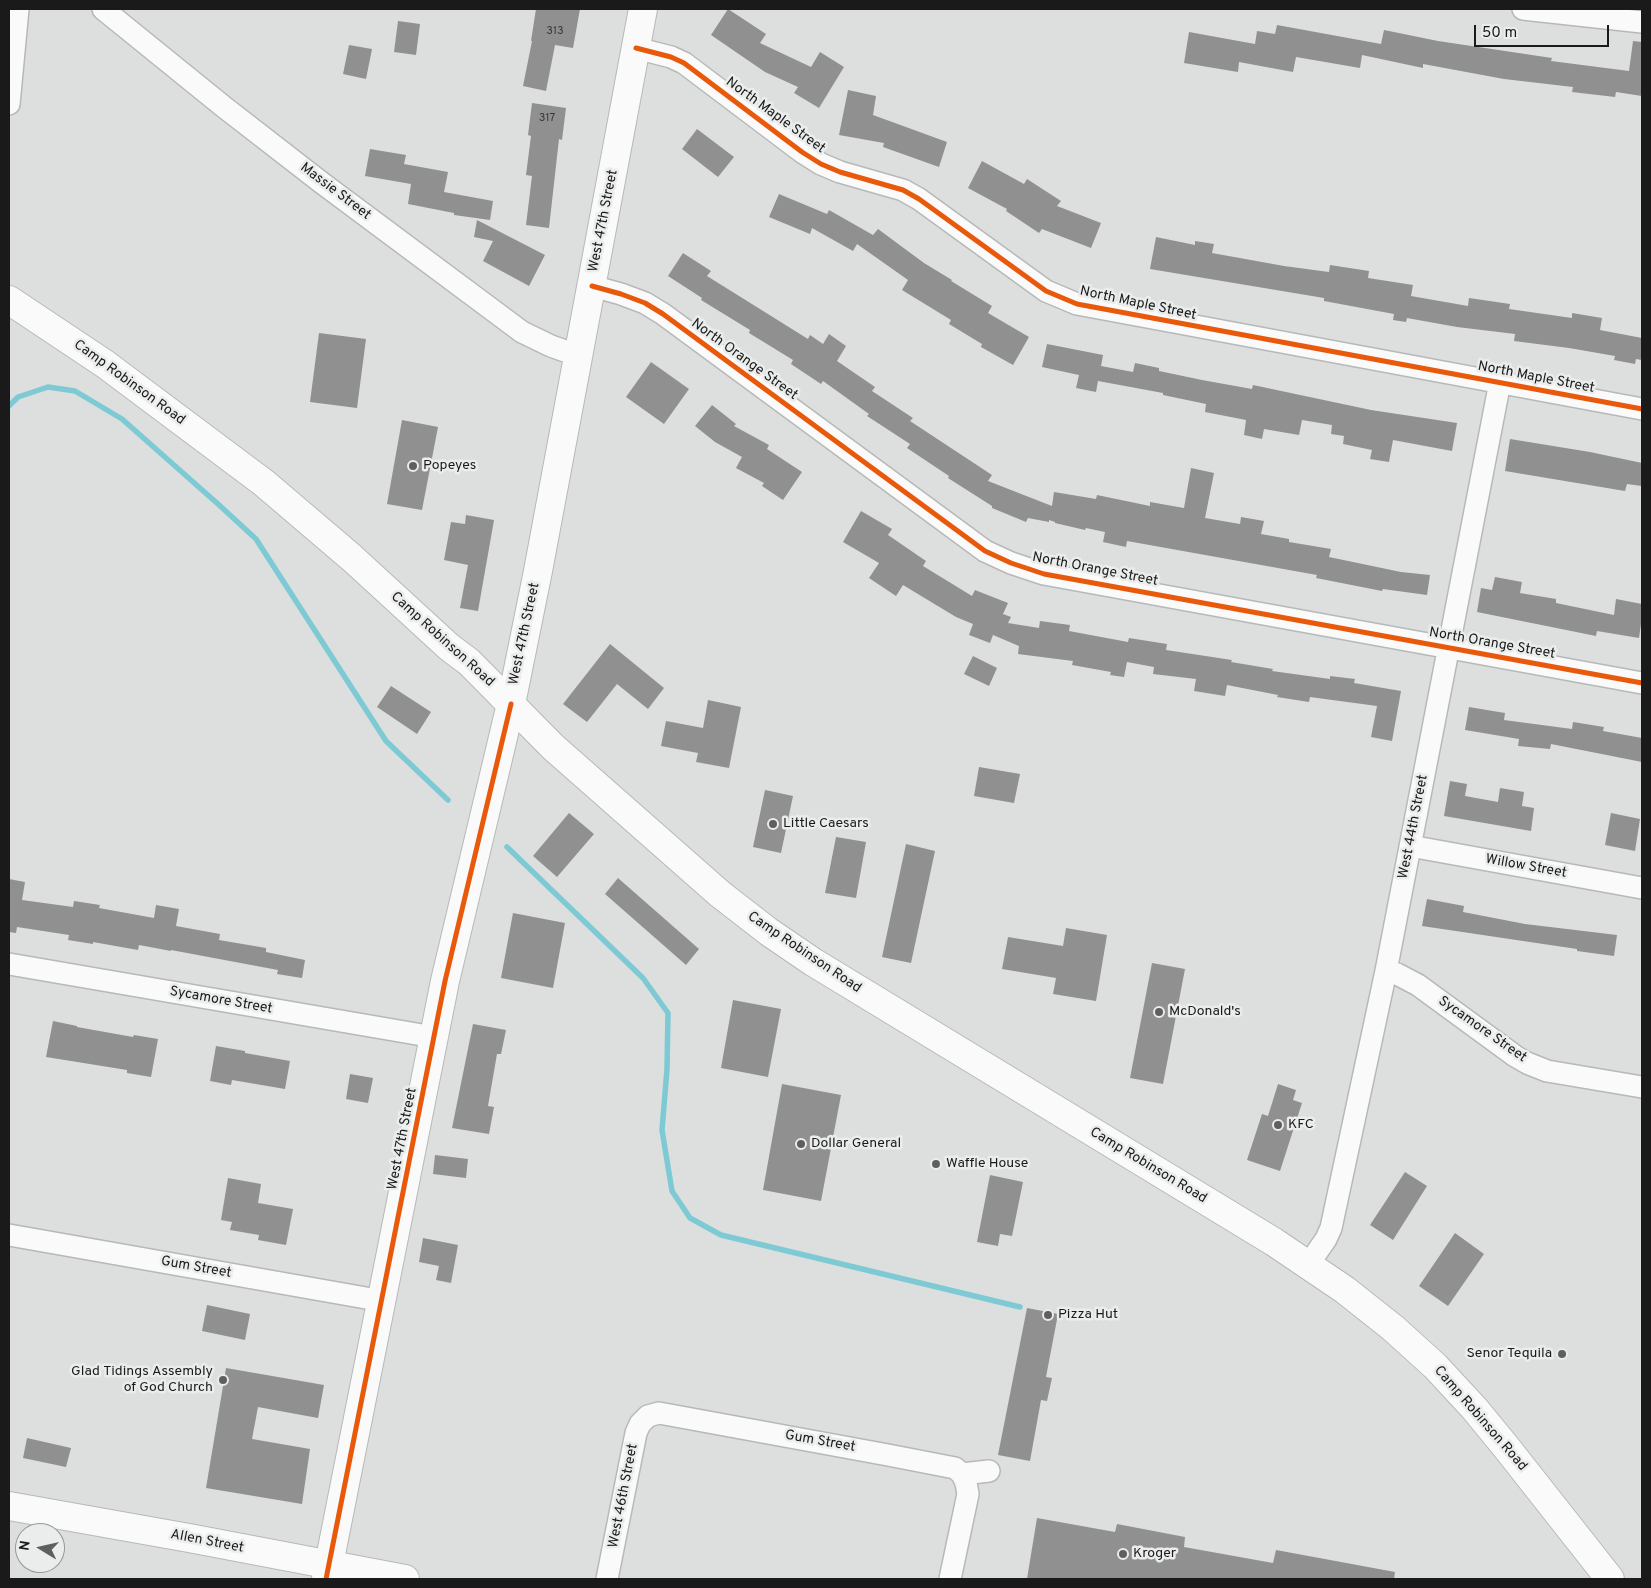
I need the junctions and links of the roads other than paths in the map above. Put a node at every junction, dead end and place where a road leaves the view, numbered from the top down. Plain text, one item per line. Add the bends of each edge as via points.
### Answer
1 (18, 9) edge
2 (103, 9) edge
3 (643, 9) edge
4 (1523, 9) edge
5 (1642, 22) edge
6 (636, 48) junction
7 (9, 104) edge
8 (592, 286) junction
9 (9, 300) edge
10 (579, 356) junction
11 (1500, 382) junction
12 (1642, 409) edge
13 (1450, 648) junction
14 (1642, 683) edge
15 (511, 704) junction
16 (1410, 846) junction
17 (1642, 888) edge
18 (9, 964) edge
19 (1386, 971) junction
20 (434, 1037) junction
21 (1642, 1088) edge
22 (9, 1234) edge
23 (1308, 1265) junction
24 (382, 1301) junction
25 (648, 1416) joint
26 (989, 1472) dead end
27 (962, 1474) junction
28 (9, 1506) edge
29 (327, 1572) edge
30 (405, 1579) edge
31 (607, 1579) edge
32 (950, 1579) edge
33 (1610, 1579) edge

1 - 7 street
2 - 10 street, Massie Street via 322,183 522,332
3 - 6 main road, West 47th Street
4 - 5 street
6 - 8 main road, West 47th Street
6 - 11 street, North Maple Street via 684,63 821,164 903,190 919,199 1046,291 1077,304
8 - 10 main road, West 47th Street
8 - 13 street, North Orange Street via 645,303 663,314 985,550 1010,563 1044,574
9 - 15 main road, Camp Robinson Road via 105,364 264,482 469,662
10 - 15 main road, West 47th Street
11 - 12 street, North Maple Street
11 - 13 street, West 44th Street
13 - 14 street, North Orange Street
13 - 16 street, West 44th Street
15 - 20 main road, West 47th Street
15 - 23 main road, Camp Robinson Road via 554,747 720,894 769,932
16 - 17 street, Willow Street
16 - 19 street, West 44th Street
18 - 20 street, Sycamore Street
19 - 21 street, Sycamore Street via 1418,986 1527,1063 1547,1070
19 - 23 street, West 44th Street via 1331,1228
20 - 24 main road, West 47th Street
22 - 24 street, Gum Street
23 - 33 main road, Camp Robinson Road via 1382,1319 1435,1366 1474,1408
24 - 29 main road, West 47th Street
25 - 27 street, Gum Street via 659,1413 888,1455 955,1468
25 - 31 street, West 46th Street via 636,1433
26 - 27 street, Gum Street
27 - 32 street via 968,1494
28 - 29 main road, Allen Street
29 - 30 main road, Allen Street

